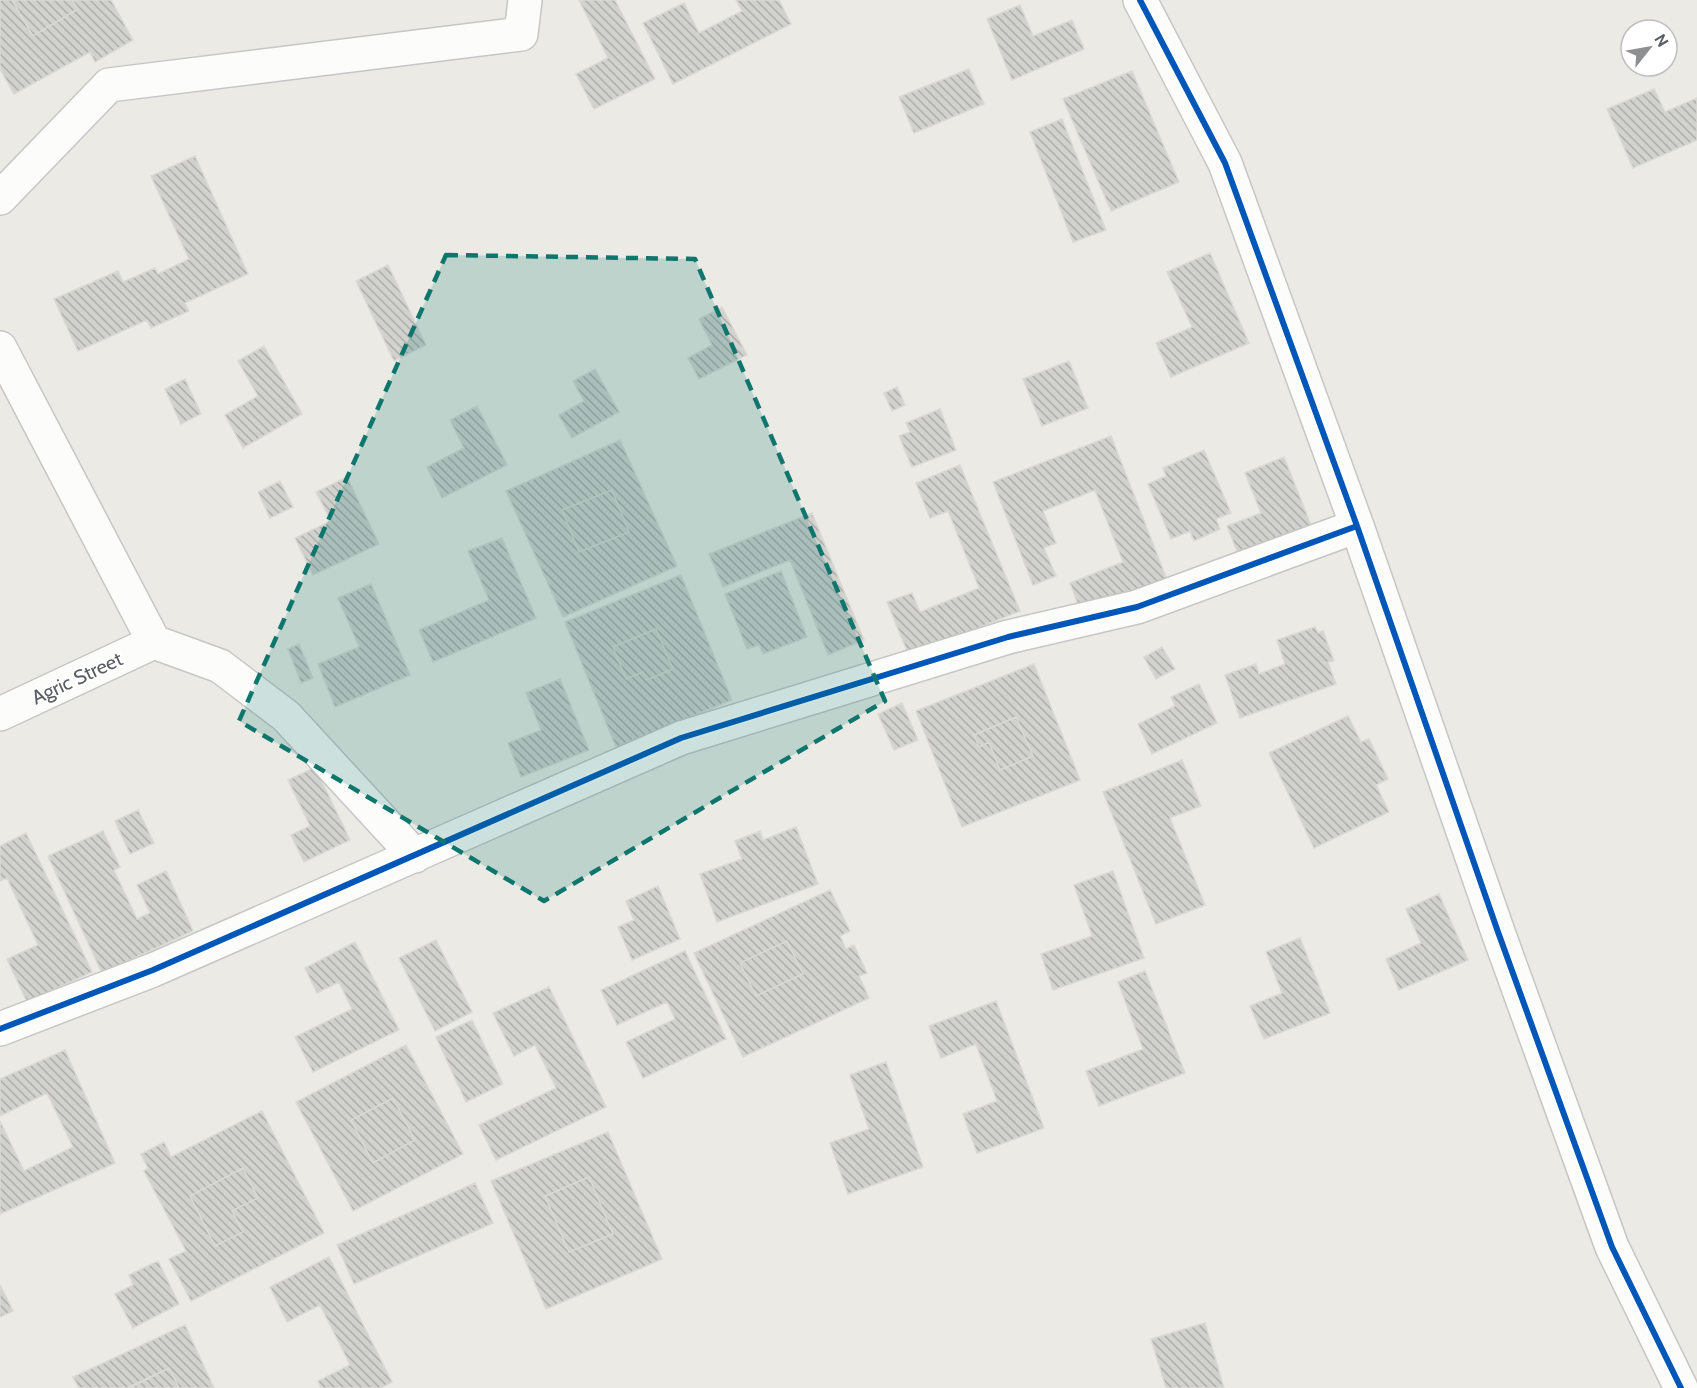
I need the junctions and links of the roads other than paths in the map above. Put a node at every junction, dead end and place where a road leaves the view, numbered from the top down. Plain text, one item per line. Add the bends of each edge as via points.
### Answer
1 (525, 0) edge
2 (1140, 0) edge
3 (0, 198) edge
4 (0, 348) edge
5 (1357, 526) junction
6 (153, 642) junction
7 (0, 714) edge
8 (415, 856) junction
9 (0, 1029) edge
10 (1681, 1388) edge

1 - 3 street via 521,34 110,85
2 - 5 street via 1225,163
4 - 6 street
5 - 8 street via 1137,607 1008,637 681,738
5 - 10 street via 1612,1247
6 - 7 street, Agric Street
6 - 8 street via 220,666 286,716
8 - 9 street via 153,970

